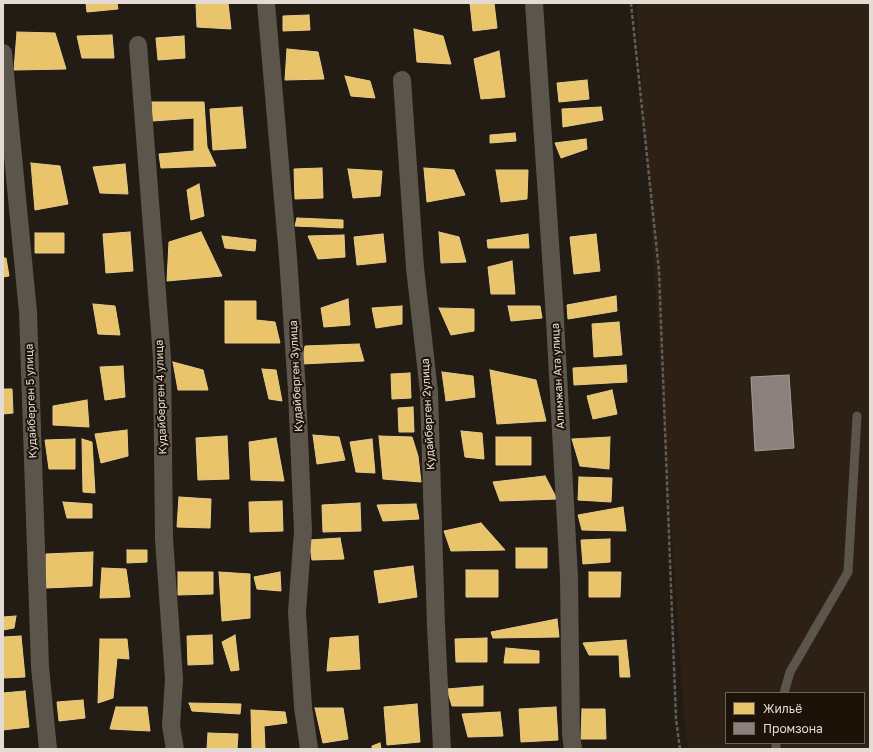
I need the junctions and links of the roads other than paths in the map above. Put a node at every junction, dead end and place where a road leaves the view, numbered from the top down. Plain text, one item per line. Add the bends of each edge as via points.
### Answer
1 (266, 3) edge
2 (534, 3) edge
3 (138, 45) dead end
4 (3, 53) edge
5 (402, 80) dead end
6 (857, 416) dead end
7 (784, 692) edge
8 (48, 749) edge
9 (175, 749) edge
10 (309, 749) edge
11 (442, 749) edge
12 (573, 749) edge

1 - 10 street, Кудайберген 3улица via 297,391 303,531 297,612 302,707
2 - 12 street, Алимжан Ата улица via 567,546
3 - 9 street, Кудайберген 4 улица via 162,358 164,539 174,679 171,726
4 - 8 street, Кудайберген 5 улица via 28,312 40,667
5 - 11 street, Кудайберген 2улица via 415,268 429,392
6 - 7 lane via 848,572 790,672

